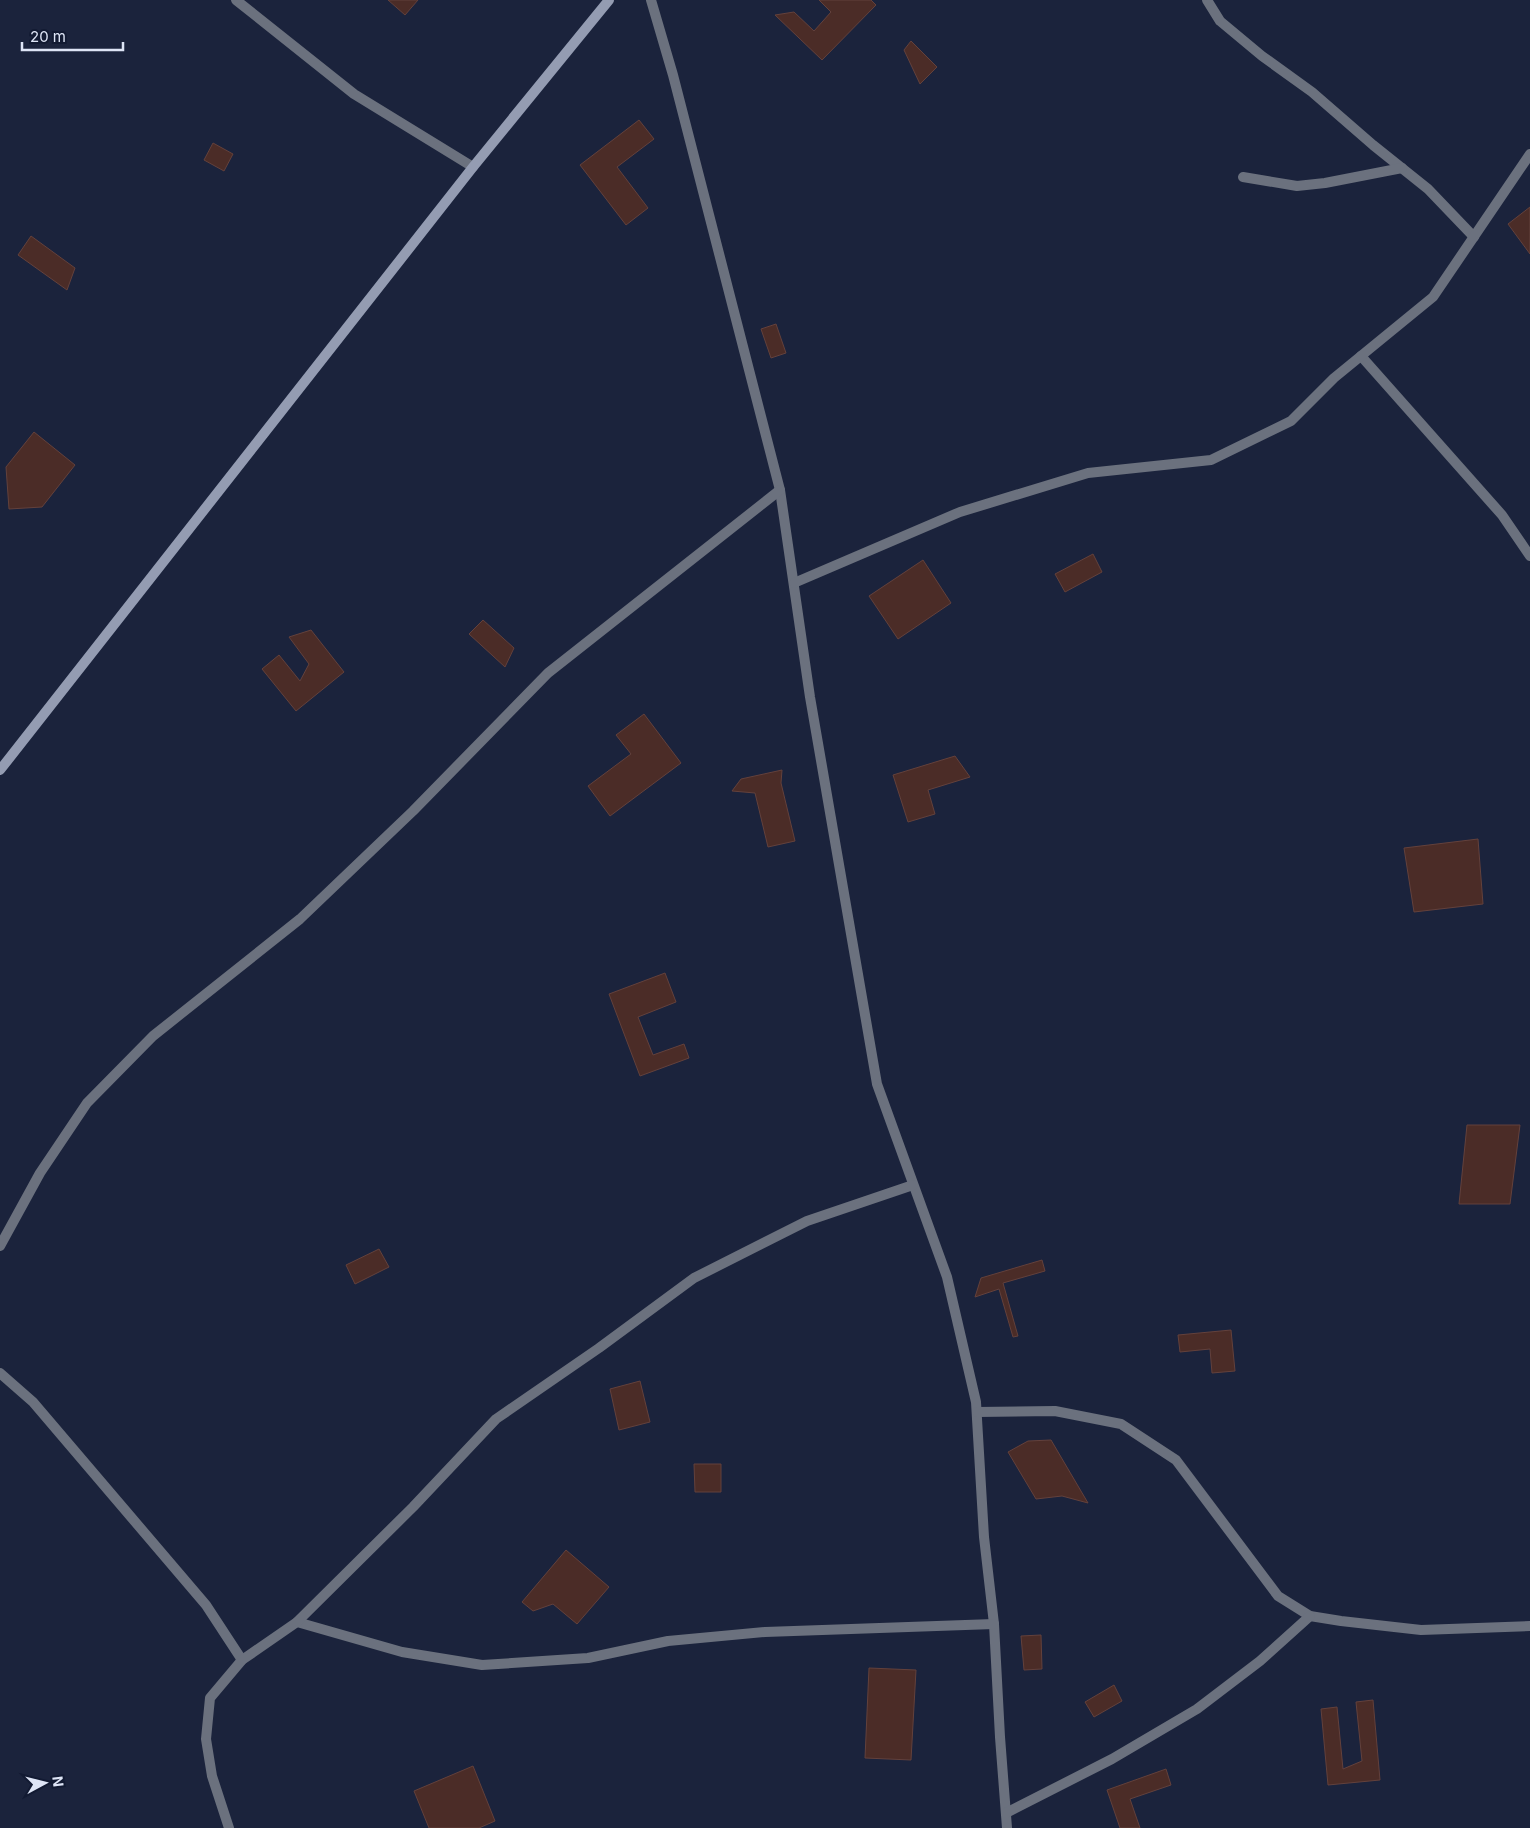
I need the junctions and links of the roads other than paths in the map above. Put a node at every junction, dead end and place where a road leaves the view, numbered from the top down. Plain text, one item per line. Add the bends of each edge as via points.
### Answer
1 (236, 0) edge
2 (609, 0) edge
3 (651, 0) edge
4 (1207, 0) edge
5 (1530, 154) edge
6 (473, 167) junction
7 (1402, 168) junction
8 (1243, 177) dead end
9 (1474, 237) junction
10 (1361, 356) junction
11 (780, 490) junction
12 (1530, 556) edge
13 (794, 583) junction
14 (0, 770) edge
15 (913, 1185) junction
16 (0, 1246) edge
17 (0, 1374) edge
18 (977, 1412) junction
19 (1310, 1616) junction
20 (297, 1622) junction
21 (994, 1624) junction
22 (1530, 1626) edge
23 (242, 1660) junction
24 (1006, 1813) junction
25 (230, 1828) edge
26 (1007, 1828) edge

1 - 6 street via 354,94
2 - 6 main road
3 - 11 street
4 - 7 street via 1220,21 1312,92
5 - 9 street
6 - 14 main road
7 - 8 street via 1297,186
7 - 9 street via 1428,189
9 - 10 street via 1433,297
10 - 12 street via 1502,515
10 - 13 street via 1291,421 1211,460 1088,473 960,512
11 - 13 street
11 - 16 street via 548,674 300,920 153,1036 87,1103 40,1173
13 - 15 street via 831,824 877,1084
15 - 18 street via 947,1277
15 - 20 street via 807,1221 694,1278 496,1419
17 - 23 street via 33,1402 206,1605
18 - 19 street via 1054,1411 1121,1424 1176,1460 1278,1596
18 - 21 street via 984,1537
19 - 22 street via 1421,1630
19 - 24 street via 1260,1661 1197,1710 1112,1759
20 - 21 street via 402,1652 482,1665 588,1658 668,1641 765,1632
20 - 23 street
21 - 24 street
23 - 25 street via 210,1698 206,1739 212,1776
24 - 26 street

